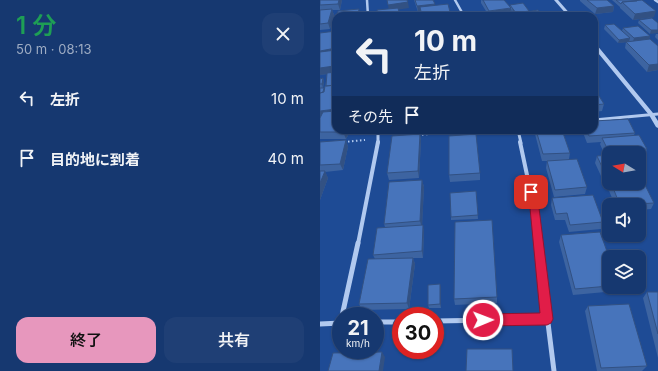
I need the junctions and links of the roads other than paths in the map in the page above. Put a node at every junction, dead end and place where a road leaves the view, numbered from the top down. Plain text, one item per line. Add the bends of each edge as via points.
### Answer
1 (367, 0) edge
2 (456, 0) edge
3 (556, 0) edge
4 (655, 0) edge
5 (658, 2) edge
6 (368, 12) edge
7 (462, 12) edge
8 (566, 12) edge
9 (598, 50) edge
10 (651, 114) junction
11 (658, 114) edge
12 (598, 120) edge
13 (658, 126) edge
14 (378, 134) edge
15 (519, 134) edge
16 (344, 307) edge
17 (547, 319) junction
18 (444, 321) edge
19 (332, 323) edge
20 (320, 324) edge
21 (554, 371) edge

1 - 6 street
2 - 7 street
3 - 8 street
4 - 5 street
9 - 10 street
10 - 11 street
10 - 12 street
10 - 13 street
14 - 16 street via 366,209
15 - 17 street via 534,208
17 - 18 street
17 - 21 street
19 - 20 street

